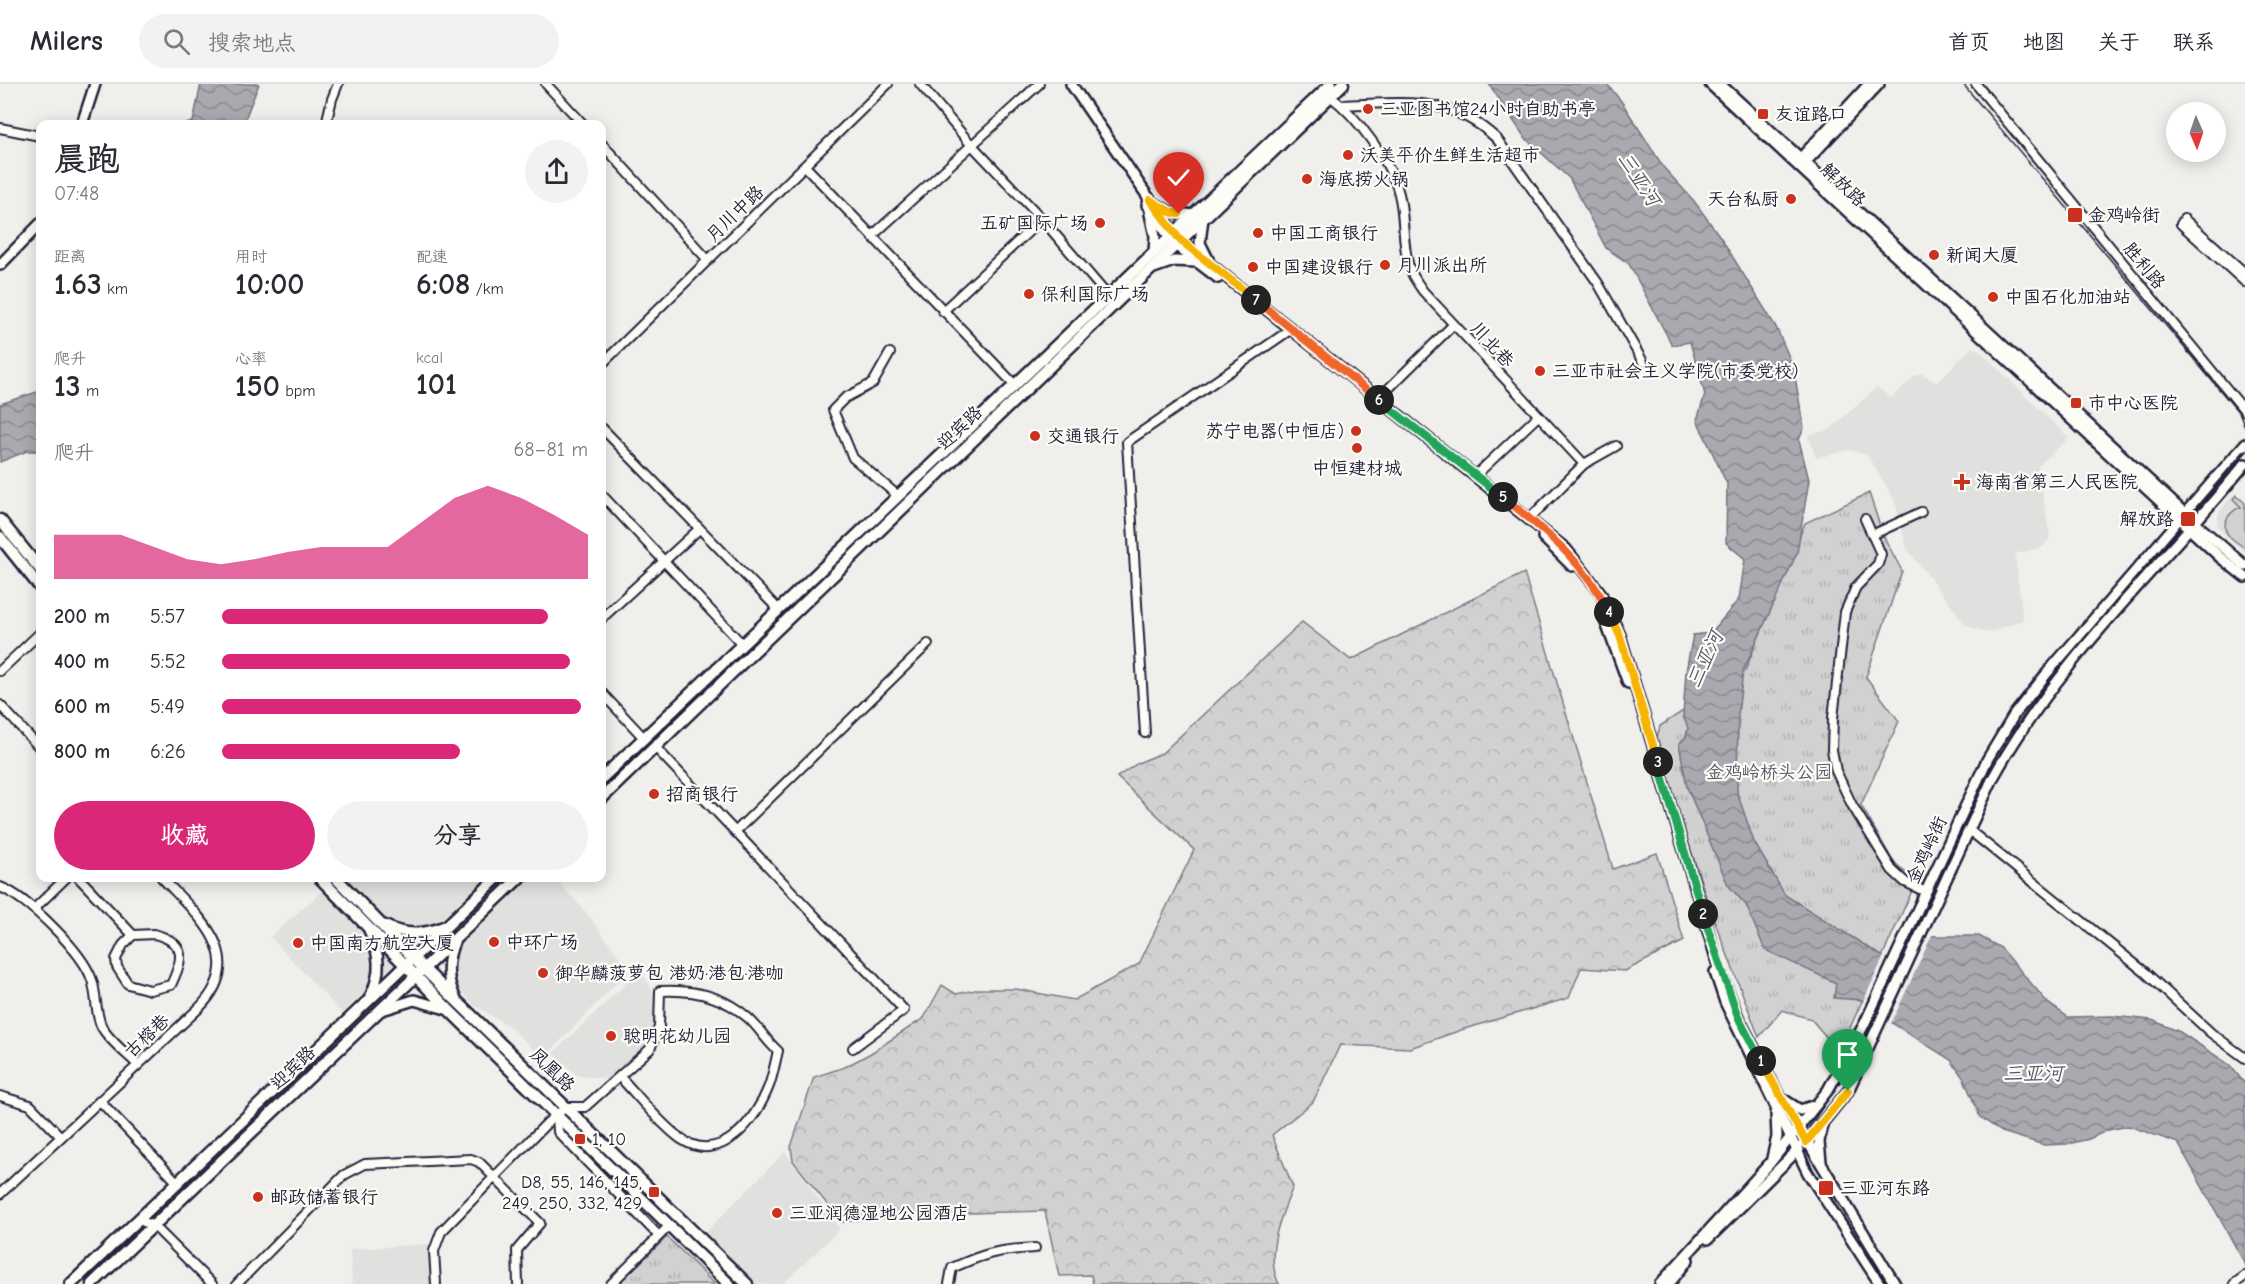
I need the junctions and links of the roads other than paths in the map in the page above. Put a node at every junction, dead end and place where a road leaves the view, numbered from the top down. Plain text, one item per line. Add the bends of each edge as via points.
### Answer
1 (90, 84) edge
2 (95, 84) edge
3 (338, 84) edge
4 (546, 84) edge
5 (888, 84) edge
6 (920, 84) edge
7 (1039, 84) edge
8 (1065, 84) edge
9 (1071, 84) edge
10 (1343, 84) edge
11 (1710, 84) edge
12 (1720, 84) edge
13 (1869, 84) edge
14 (1879, 84) edge
15 (1976, 84) edge
16 (1326, 89) edge
17 (1342, 105) junction
18 (78, 120) edge
19 (83, 120) edge
20 (327, 120) edge
21 (579, 120) edge
22 (0, 128) edge
23 (36, 135) edge
24 (972, 145) junction
25 (606, 148) edge
26 (1800, 163) junction
27 (805, 166) junction
28 (1149, 203) junction
29 (1198, 216) junction
30 (1042, 219) junction
31 (36, 228) edge
32 (872, 236) junction
33 (36, 237) edge
34 (1175, 239) junction
35 (1154, 253) junction
36 (708, 260) junction
37 (1197, 262) junction
38 (0, 265) edge
39 (1213, 266) junction
40 (1149, 270) junction
41 (0, 273) edge
42 (2245, 273) edge
43 (2245, 282) edge
44 (1107, 295) junction
45 (943, 311) junction
46 (1453, 325) junction
47 (1287, 332) junction
48 (890, 353) dead end
49 (606, 360) edge
50 (1643, 362) dead end
51 (1014, 384) junction
52 (1378, 399) junction
53 (2245, 411) edge
54 (1538, 416) junction
55 (606, 432) edge
56 (2245, 444) edge
57 (1616, 446) dead end
58 (1584, 464) junction
59 (2245, 464) edge
60 (1476, 475) junction
61 (897, 495) junction
62 (606, 499) edge
63 (1921, 512) dead end
64 (2182, 516) junction
65 (1529, 519) junction
66 (1864, 519) dead end
67 (0, 520) edge
68 (2193, 527) junction
69 (698, 530) junction
70 (1872, 535) junction
71 (0, 537) edge
72 (664, 561) junction
73 (36, 564) edge
74 (2245, 566) edge
75 (2245, 577) edge
76 (36, 582) edge
77 (778, 609) junction
78 (606, 614) edge
79 (36, 637) edge
80 (742, 644) junction
81 (928, 644) dead end
82 (0, 671) edge
83 (606, 697) edge
84 (0, 705) edge
85 (1145, 734) dead end
86 (644, 738) junction
87 (36, 744) edge
88 (655, 747) junction
89 (606, 774) edge
90 (606, 794) edge
91 (1969, 830) junction
92 (736, 831) junction
93 (62, 882) edge
94 (83, 882) edge
95 (166, 882) edge
96 (324, 882) edge
97 (340, 882) edge
98 (493, 882) edge
99 (515, 882) edge
100 (0, 887) edge
101 (1926, 892) junction
102 (34, 909) junction
103 (380, 923) junction
104 (367, 925) junction
105 (447, 925) junction
106 (133, 935) junction
107 (457, 937) junction
108 (410, 961) junction
109 (420, 972) junction
110 (368, 1000) junction
111 (457, 1001) junction
112 (449, 1010) junction
113 (378, 1012) junction
114 (853, 1048) dead end
115 (2245, 1058) edge
116 (138, 1065) junction
117 (620, 1077) junction
118 (1775, 1095) junction
119 (0, 1096) edge
120 (100, 1101) junction
121 (1820, 1102) junction
122 (567, 1107) junction
123 (557, 1116) junction
124 (1823, 1124) junction
125 (1799, 1129) junction
126 (61, 1137) junction
127 (1791, 1139) junction
128 (1806, 1142) junction
129 (1797, 1150) junction
130 (1822, 1164) junction
131 (1772, 1167) junction
132 (1808, 1173) junction
133 (495, 1179) junction
134 (178, 1183) junction
135 (0, 1194) edge
136 (164, 1196) junction
137 (172, 1208) junction
138 (140, 1220) junction
139 (153, 1226) junction
140 (669, 1226) junction
141 (129, 1229) junction
142 (659, 1236) junction
143 (140, 1239) junction
144 (1035, 1248) dead end
145 (2245, 1276) edge
146 (71, 1284) edge
147 (92, 1284) edge
148 (213, 1284) edge
149 (237, 1284) edge
150 (436, 1284) edge
151 (518, 1284) edge
152 (611, 1284) edge
153 (729, 1284) edge
154 (747, 1284) edge
155 (949, 1284) edge
156 (1660, 1284) edge
157 (1669, 1284) edge
158 (1880, 1284) edge
159 (1896, 1284) edge
160 (2234, 1284) edge

1 - 18 main road
2 - 19 main road
3 - 20 street
4 - 21 street
5 - 27 street, 月川中路
6 - 24 street
7 - 24 street
8 - 28 main road
9 - 28 main road
10 - 16 highway, 迎宾路
11 - 26 main road, 解放路
12 - 26 main road, 解放路
13 - 26 main road
14 - 26 main road
15 - 53 street, 胜利路
16 - 17 street, 川北巷
16 - 29 highway, 迎宾路
17 - 46 street, 川北巷 via 1373,144 1399,193 1409,268
17 - 50 street via 1420,102 1462,112 1482,124 1497,138 1598,283
22 - 23 street
24 - 30 street
24 - 32 street
25 - 36 street
26 - 64 main road, 解放路
27 - 32 street
27 - 36 street, 月川中路
28 - 29 main road via 1170,212
28 - 34 main road
28 - 35 main road
29 - 34 highway, 迎宾路
29 - 39 main road via 1200,243
30 - 44 street
30 - 45 street
31 - 38 main road
32 - 45 street
33 - 41 main road
34 - 35 highway, 迎宾路
34 - 37 main road
34 - 39 main road
34 - 40 highway, 迎宾路
35 - 44 highway, 迎宾路
36 - 49 street, 月川中路
37 - 40 main road via 1174,261
37 - 47 main road
39 - 52 main road
40 - 88 highway, 迎宾路
42 - 43 street via 2183,222
44 - 51 highway, 迎宾路
45 - 51 street
46 - 52 street, 川北巷
46 - 54 street, 川北巷
47 - 85 street via 1127,442
47 - 118 main road via 1540,535 1567,560 1595,597 1614,637 1725,1002
48 - 61 street via 873,383 845,398 833,410 853,458
51 - 61 highway, 迎宾路
52 - 60 main road
54 - 58 street, 川北巷
54 - 60 street
55 - 69 street
56 - 64 main road, 金鸡岭街
57 - 58 street
58 - 65 street
59 - 68 main road, 金鸡岭街
60 - 65 main road
61 - 77 highway, 迎宾路
62 - 72 street
63 - 70 street
64 - 68 main road, 解放路
64 - 101 main road, 金鸡岭街 via 2010,722 1987,760
65 - 118 main road via 1566,549 1600,592 1620,636 1719,968
66 - 70 street
67 - 73 highway
68 - 74 main road, 解放路
68 - 75 main road, 解放路
68 - 91 main road, 金鸡岭街 via 2038,708 2004,758
69 - 72 street
69 - 77 street
70 - 101 street via 1881,554 1878,564 1856,587 1845,612 1832,750 1836,771 1852,805 1892,870 1905,882
71 - 76 highway
72 - 78 street
72 - 80 street
77 - 80 highway, 迎宾路
79 - 82 street
80 - 86 highway, 迎宾路
81 - 92 street
83 - 86 street
84 - 87 street
86 - 89 highway, 迎宾路
88 - 90 highway, 迎宾路
88 - 92 street
91 - 115 street
91 - 124 main road, 金鸡岭街 via 1848,1091
92 - 114 street via 904,1010
93 - 102 street
94 - 106 street
95 - 116 street, 古榕巷 via 212,933 219,951 220,970 217,984 206,1001
96 - 104 highway, 凤凰路
97 - 103 highway, 凤凰路
98 - 105 highway, 迎宾路
99 - 107 highway, 迎宾路
100 - 102 street
101 - 121 main road, 金鸡岭街 via 1865,1023
102 - 116 street via 80,959 98,996 102,1028
103 - 105 main road via 410,934 425,934
103 - 108 highway, 凤凰路
104 - 108 highway, 凤凰路
104 - 110 main road via 380,965
105 - 108 highway, 迎宾路
106 - 106 street via 168,938 180,950 181,962 171,985 150,990 128,984 116,959
107 - 109 highway, 迎宾路
107 - 111 main road via 450,952 448,973
108 - 109 highway, 凤凰路
108 - 110 highway, 迎宾路
109 - 111 highway, 凤凰路
109 - 112 highway, 凤凰路
109 - 113 highway, 迎宾路
110 - 134 highway, 迎宾路
111 - 122 highway, 凤凰路
112 - 113 main road via 414,1000 398,1002
112 - 123 highway, 凤凰路
113 - 137 highway, 迎宾路
116 - 120 street, 古榕巷
117 - 117 street via 681,1138 698,1147 722,1145 745,1128 769,1087 778,1051 749,1018 725,1001 685,989 660,991 658,1027 650,1049
117 - 122 street via 585,1107
118 - 121 main road via 1795,1108 1807,1110
118 - 125 main road
118 - 127 main road
118 - 131 main road via 1778,1137
119 - 126 street via 30,1105
120 - 126 street, 古榕巷
120 - 134 street
121 - 125 main road, 金鸡岭街
122 - 123 street
122 - 154 highway, 凤凰路
123 - 133 street
123 - 140 highway, 凤凰路
123 - 142 street via 558,1132
124 - 128 main road, 金鸡岭街
124 - 130 main road
125 - 127 main road, 金鸡岭街
125 - 128 main road
126 - 135 street, 古榕巷
127 - 129 main road
127 - 131 main road, 金鸡岭街
128 - 129 main road, 金鸡岭街
128 - 130 main road
129 - 131 main road, 金鸡岭街
129 - 132 main road
130 - 159 main road
131 - 132 main road via 1793,1166
131 - 156 main road, 金鸡岭街
131 - 157 main road, 金鸡岭街
132 - 158 main road
133 - 149 street via 471,1159 365,1164 345,1175
133 - 150 street via 435,1242
133 - 151 street via 540,1223 517,1250
134 - 136 highway, 迎宾路
136 - 137 highway via 165,1205
136 - 138 highway, 迎宾路
136 - 139 highway
137 - 139 highway, 迎宾路
138 - 139 street
138 - 141 highway, 迎宾路
139 - 143 highway, 迎宾路
139 - 148 street
140 - 142 street
140 - 153 highway, 凤凰路
141 - 143 highway
141 - 146 highway, 迎宾路
142 - 152 street
143 - 147 highway, 迎宾路
144 - 155 street via 995,1250 982,1255 951,1268
145 - 160 street

